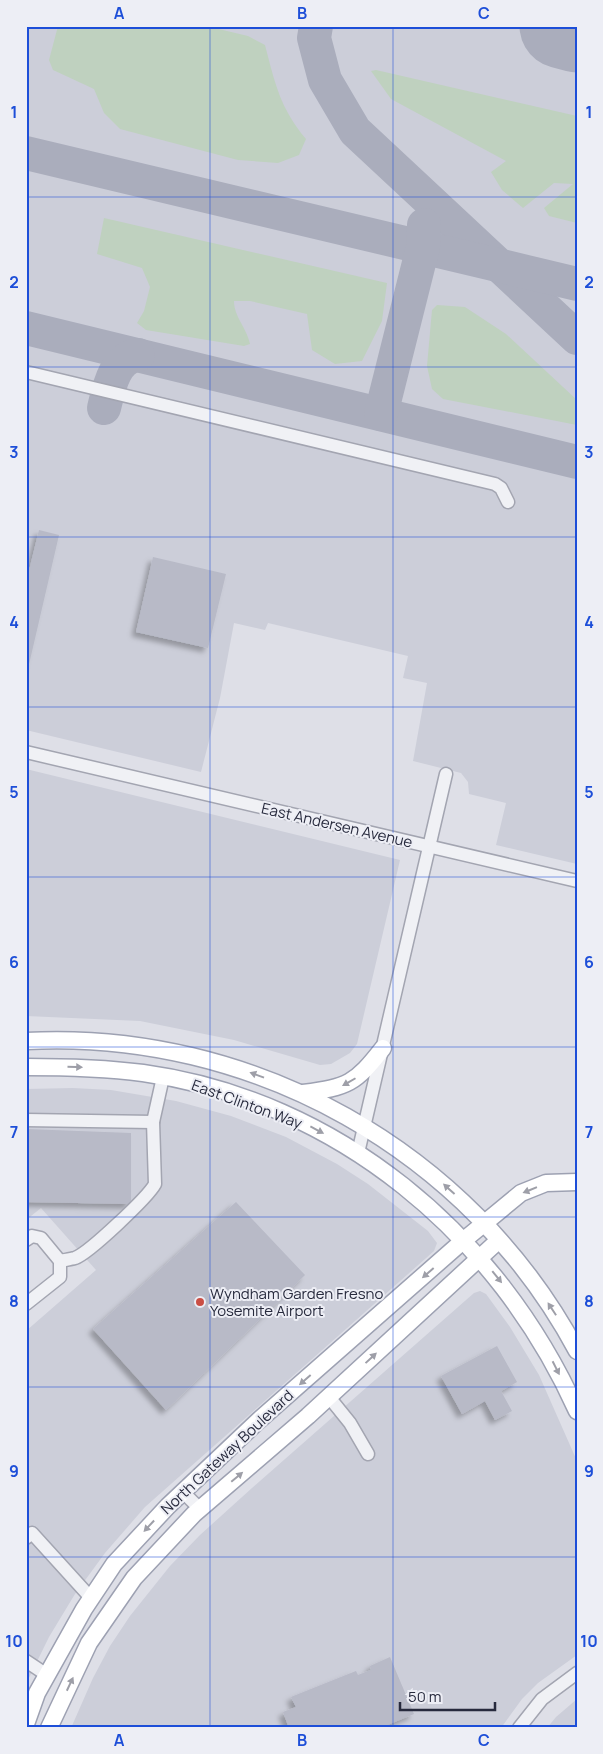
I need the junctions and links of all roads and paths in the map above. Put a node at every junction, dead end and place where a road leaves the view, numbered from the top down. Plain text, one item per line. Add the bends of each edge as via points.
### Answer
1 (26, 372) edge
2 (508, 502) dead end
3 (26, 752) edge
4 (446, 774) dead end
5 (430, 847) junction
6 (577, 882) edge
7 (26, 1041) edge
8 (106, 1042) junction
9 (383, 1048) junction
10 (26, 1050) edge
11 (26, 1067) edge
12 (163, 1077) junction
13 (303, 1093) junction
14 (26, 1120) edge
15 (153, 1122) junction
16 (364, 1127) junction
17 (358, 1153) junction
18 (577, 1182) edge
19 (483, 1224) junction
20 (26, 1240) edge
21 (464, 1240) junction
22 (499, 1240) junction
23 (480, 1257) junction
24 (60, 1261) junction
25 (26, 1304) edge
26 (577, 1351) edge
27 (329, 1397) junction
28 (577, 1411) edge
29 (368, 1454) dead end
30 (183, 1492) junction
31 (200, 1509) junction
32 (28, 1532) edge
33 (91, 1598) junction
34 (26, 1661) edge
35 (577, 1672) edge
36 (47, 1675) junction
37 (26, 1724) edge
38 (49, 1728) edge
39 (519, 1728) edge

1 - 2 street via 495,484 501,488
3 - 5 street, East Andersen Avenue
4 - 5 street
5 - 6 street
5 - 9 street, East Andersen Avenue
7 - 8 main road, East Clinton Way
8 - 10 main road
13 -> 8 main road, East Clinton Way via 216,1062
9 -> 13 main road via 363,1072 345,1085
9 - 16 street, East Andersen Avenue
11 -> 12 main road, East Clinton Way via 100,1068
12 - 15 street
12 -> 17 main road, East Clinton Way via 216,1090 271,1109
13 - 16 main road, East Clinton Way
14 - 15 street
15 - 24 street via 155,1184 151,1192 77,1258
16 - 17 street, East Andersen Avenue
19 -> 16 main road, East Clinton Way via 436,1177
17 - 21 main road, East Clinton Way via 420,1199
18 -> 19 main road, North Gateway Boulevard via 546,1183 520,1194
19 - 21 main road, North Gateway Boulevard
19 - 22 main road, East Clinton Way
20 - 24 street via 32,1236 40,1238
21 - 23 main road, East Clinton Way
21 -> 30 main road, North Gateway Boulevard via 258,1421
22 - 23 main road, North Gateway Boulevard
26 -> 22 main road, East Clinton Way via 542,1293
27 -> 23 main road, North Gateway Boulevard
23 -> 28 main road, East Clinton Way via 534,1330
24 - 25 street via 60,1277
27 - 29 street via 350,1423
31 -> 27 main road, North Gateway Boulevard
30 - 31 street
30 -> 33 main road, North Gateway Boulevard via 114,1564
38 -> 31 main road, North Gateway Boulevard via 88,1643 134,1578
32 - 33 street
33 - 36 main road, North Gateway Boulevard
34 - 36 street
35 - 39 street via 542,1699
36 - 37 main road, North Gateway Boulevard

